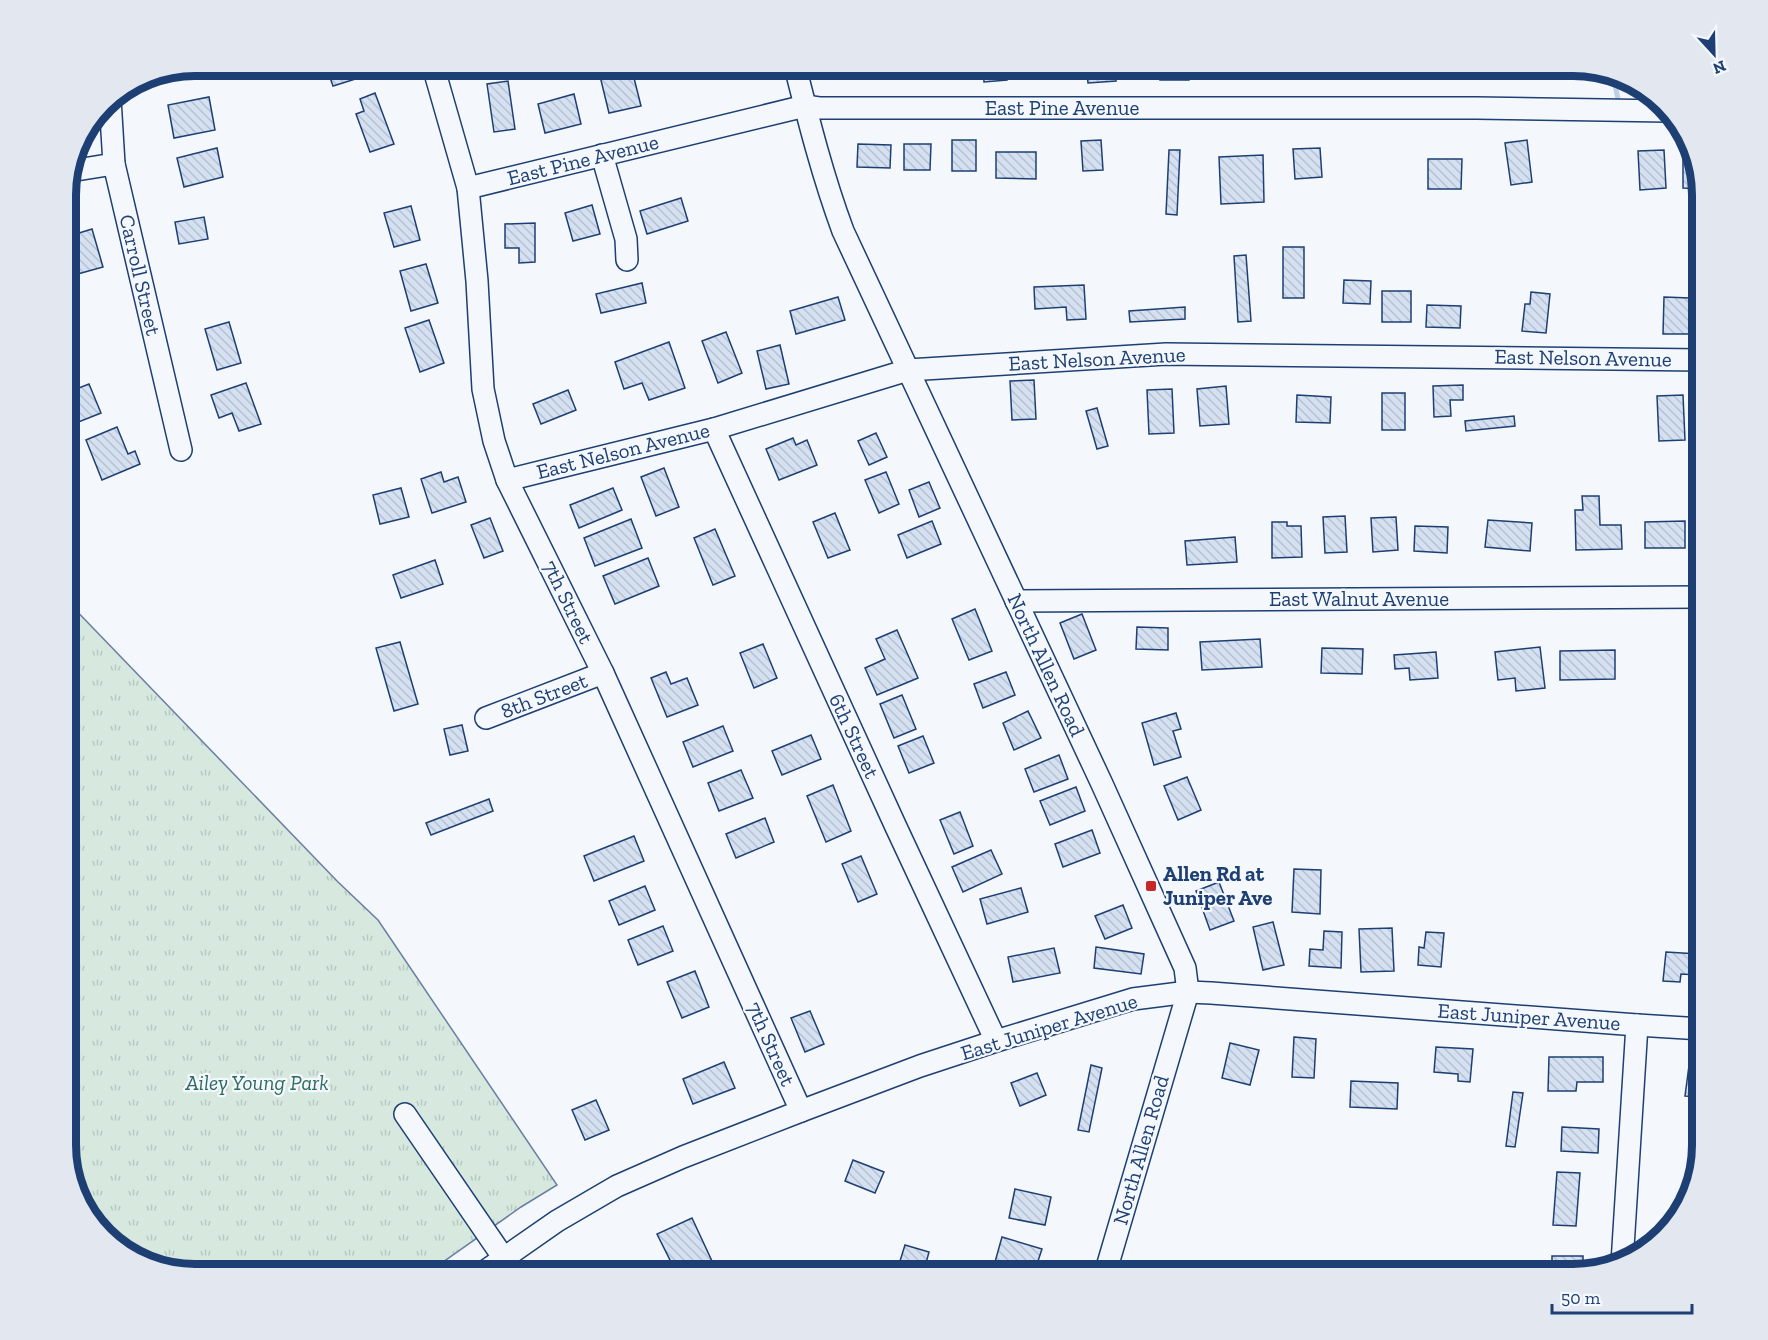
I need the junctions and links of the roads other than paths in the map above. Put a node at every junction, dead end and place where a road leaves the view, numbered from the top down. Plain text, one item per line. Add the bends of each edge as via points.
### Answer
1 (436, 77) edge
2 (798, 77) edge
3 (805, 106) junction
4 (1657, 111) edge
5 (111, 112) edge
6 (602, 155) junction
7 (114, 164) junction
8 (80, 169) edge
9 (468, 188) junction
10 (627, 260) dead end
11 (1692, 360) edge
12 (908, 370) junction
13 (714, 429) junction
14 (181, 450) dead end
15 (507, 480) junction
16 (1692, 597) edge
17 (1016, 601) junction
18 (603, 674) junction
19 (486, 718) dead end
20 (1188, 992) junction
21 (1637, 1025) junction
22 (1692, 1028) edge
23 (996, 1041) junction
24 (801, 1111) junction
25 (405, 1114) dead end
26 (1623, 1252) edge
27 (503, 1257) junction
28 (494, 1264) edge
29 (1108, 1264) edge

1 - 9 street, 7th Street
2 - 3 street, North Allen Road
3 - 4 street, East Pine Avenue
3 - 6 street, East Pine Avenue
3 - 12 street, North Allen Road via 843,231
5 - 7 street, Carroll Street
6 - 9 street, East Pine Avenue
6 - 10 street via 626,238
7 - 8 street
7 - 14 street, Carroll Street
9 - 15 street, 7th Street via 483,388
11 - 12 street, East Nelson Avenue via 1166,354
12 - 13 street, East Nelson Avenue
12 - 17 street, North Allen Road
13 - 15 street, East Nelson Avenue
13 - 23 street, 6th Street
15 - 18 street, 7th Street
16 - 17 street, East Walnut Avenue
17 - 20 street, North Allen Road via 1185,968
18 - 19 street, 8th Street
18 - 24 street, 7th Street
20 - 21 street, East Juniper Avenue
20 - 23 street, East Juniper Avenue via 1133,999
20 - 29 street, North Allen Road
21 - 22 street, East Juniper Avenue
21 - 26 street
23 - 24 street, East Juniper Avenue
24 - 27 street, East Juniper Avenue via 617,1186
25 - 27 street
27 - 28 street, East Juniper Avenue

